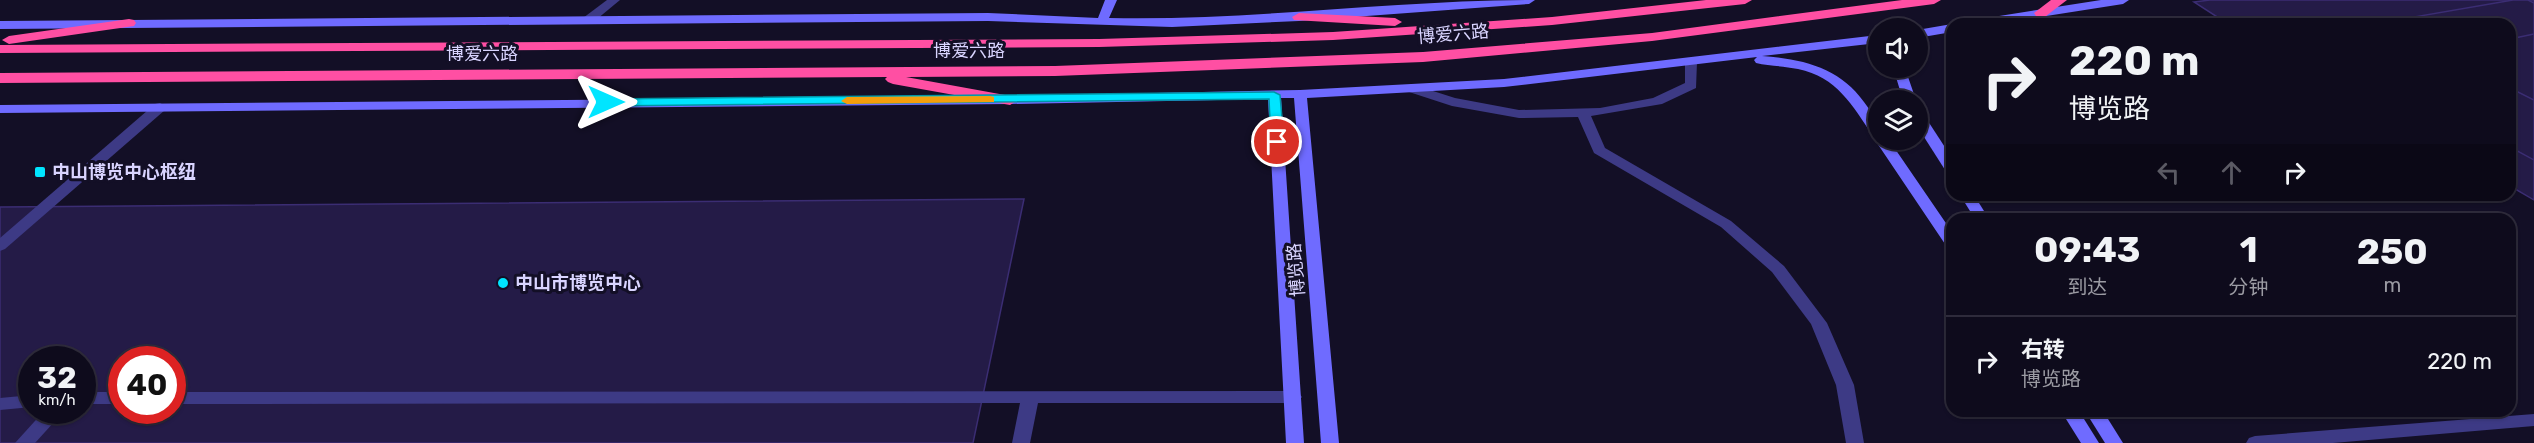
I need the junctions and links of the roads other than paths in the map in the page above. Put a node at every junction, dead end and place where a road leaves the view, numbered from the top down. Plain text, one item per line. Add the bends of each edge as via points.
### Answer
1 (614, 0) edge
2 (1111, 0) edge
3 (1529, 0) edge
4 (1745, 0) edge
5 (1934, 0) edge
6 (2060, 0) edge
7 (2122, 0) edge
8 (2041, 13) junction
9 (1299, 16) junction
10 (2011, 18) edge
11 (587, 21) junction
12 (1102, 22) junction
13 (129, 23) junction
14 (0, 25) edge
15 (1474, 26) junction
16 (1946, 29) edge
17 (1946, 30) edge
18 (1928, 32) edge
19 (1868, 40) edge
20 (1928, 40) edge
21 (0, 41) edge
22 (0, 49) edge
23 (1724, 58) junction
24 (1690, 62) junction
25 (847, 71) junction
26 (0, 78) edge
27 (1411, 88) junction
28 (1300, 94) junction
29 (1274, 95) junction
30 (1010, 100) junction
31 (160, 106) junction
32 (0, 109) edge
33 (1583, 113) junction
34 (1868, 118) edge
35 (1928, 133) edge
36 (1889, 150) edge
37 (1946, 161) edge
38 (0, 228) edge
39 (21, 228) junction
40 (1946, 235) edge
41 (0, 246) edge
42 (1030, 397) junction
43 (1293, 397) junction
44 (186, 398) edge
45 (18, 402) edge
46 (0, 404) edge
47 (2074, 417) edge
48 (2098, 417) edge
49 (2534, 420) edge
50 (42, 424) edge
51 (24, 443) edge
52 (1021, 443) edge
53 (1295, 443) edge
54 (1330, 443) edge
55 (1855, 443) edge
56 (2090, 443) edge
57 (2115, 443) edge
58 (2255, 443) edge

1 - 11 street
2 - 12 street
3 - 9 street, 博爱六路
4 - 15 highway, 博爱六路
5 - 25 highway, 博爱六路 via 1652,37 1423,57 1055,71
6 - 8 highway
7 - 8 street
8 - 10 street
9 - 12 street, 博爱六路
9 - 15 highway
11 - 12 street, 博爱六路 via 988,17
11 - 13 street, 博爱六路
13 - 14 street, 博爱六路
13 - 21 highway
15 - 22 highway, 博爱六路 via 1333,36 1099,43
16 - 18 street
17 - 20 street
19 - 23 street
23 - 24 street
23 - 34 street via 1773,61 1836,79
24 - 27 street via 1504,83
24 - 33 street via 1691,85 1657,101
25 - 26 highway, 博爱六路
25 - 30 highway
27 - 28 street
27 - 33 street via 1452,102 1519,114
28 - 29 street
28 - 54 street, 博览路
29 - 30 street
29 - 43 street, 博览路
30 - 31 street
31 - 32 street
31 - 39 street
33 - 55 street via 1599,150 1726,224 1778,269 1819,323 1845,385
35 - 37 street
36 - 40 street
38 - 39 street
39 - 41 street
42 - 43 street
42 - 44 street
42 - 52 street
43 - 53 street, 博览路
45 - 46 street
47 - 56 street
48 - 57 street
49 - 58 street
50 - 51 street

